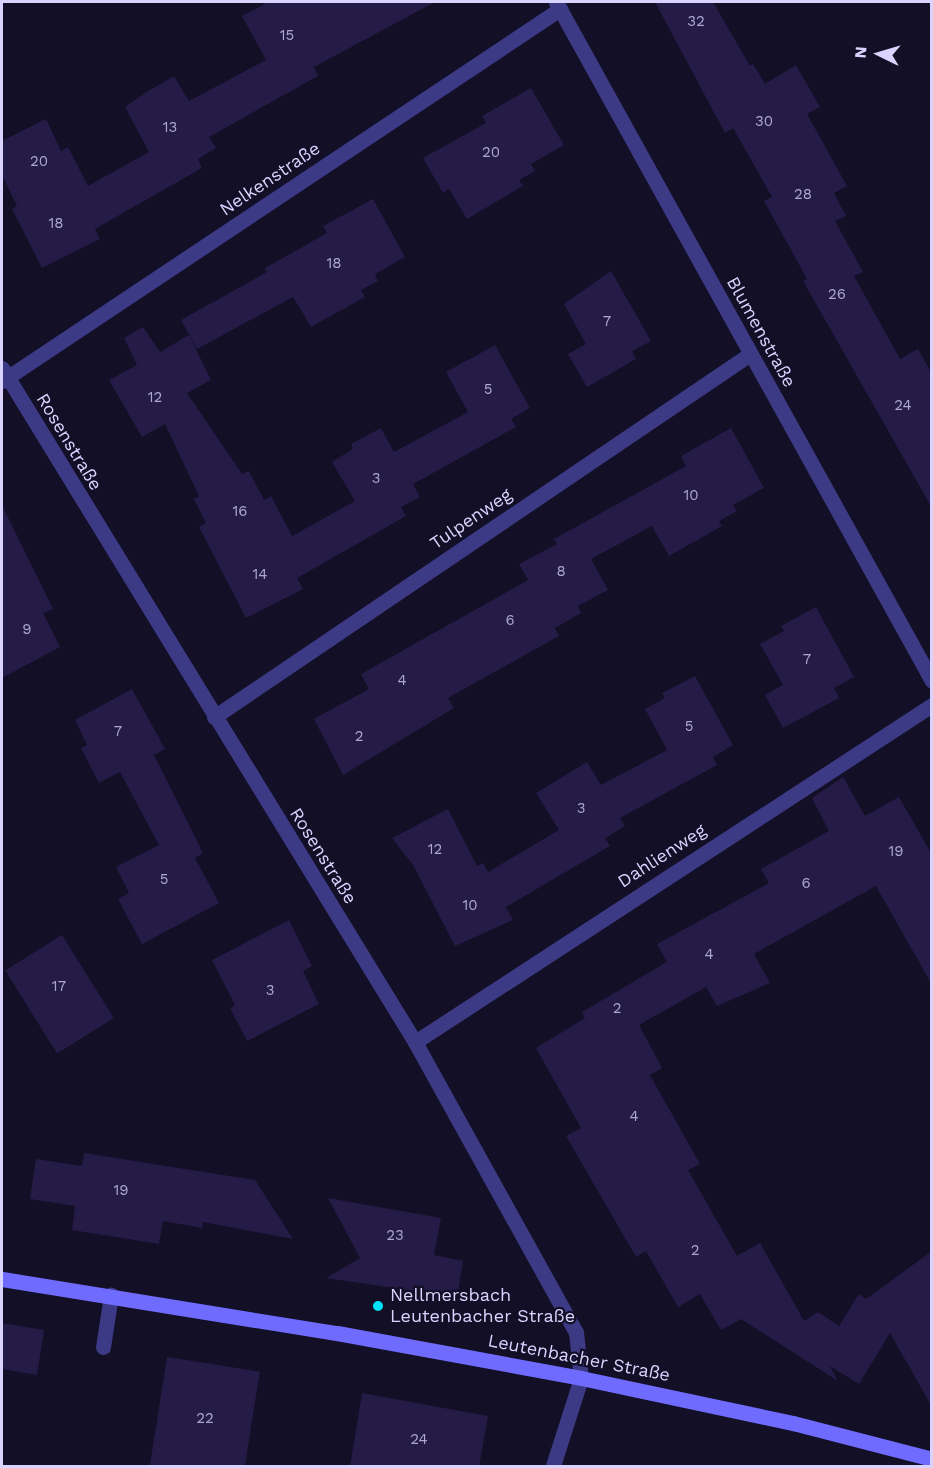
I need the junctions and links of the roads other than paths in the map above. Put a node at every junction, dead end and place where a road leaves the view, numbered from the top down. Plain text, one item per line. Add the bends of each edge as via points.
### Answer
1 (558, 5) edge
2 (750, 354) junction
3 (3, 375) edge
4 (932, 681) edge
5 (932, 705) edge
6 (214, 717) junction
7 (415, 1042) junction
8 (2, 1279) edge
9 (111, 1295) junction
10 (103, 1347) dead end
11 (582, 1378) junction
12 (932, 1459) edge
13 (553, 1467) edge

1 - 2 street, Blumenstraße
1 - 3 street, Nelkenstraße
2 - 4 street, Blumenstraße
2 - 6 street, Tulpenweg
3 - 6 street, Rosenstraße
5 - 7 street, Dahlienweg
6 - 7 street, Rosenstraße
7 - 11 street, Rosenstraße via 576,1332
8 - 9 street, Leutenbacher Straße
9 - 10 street
9 - 11 street, Leutenbacher Straße
11 - 12 street, Leutenbacher Straße via 793,1423
11 - 13 street

